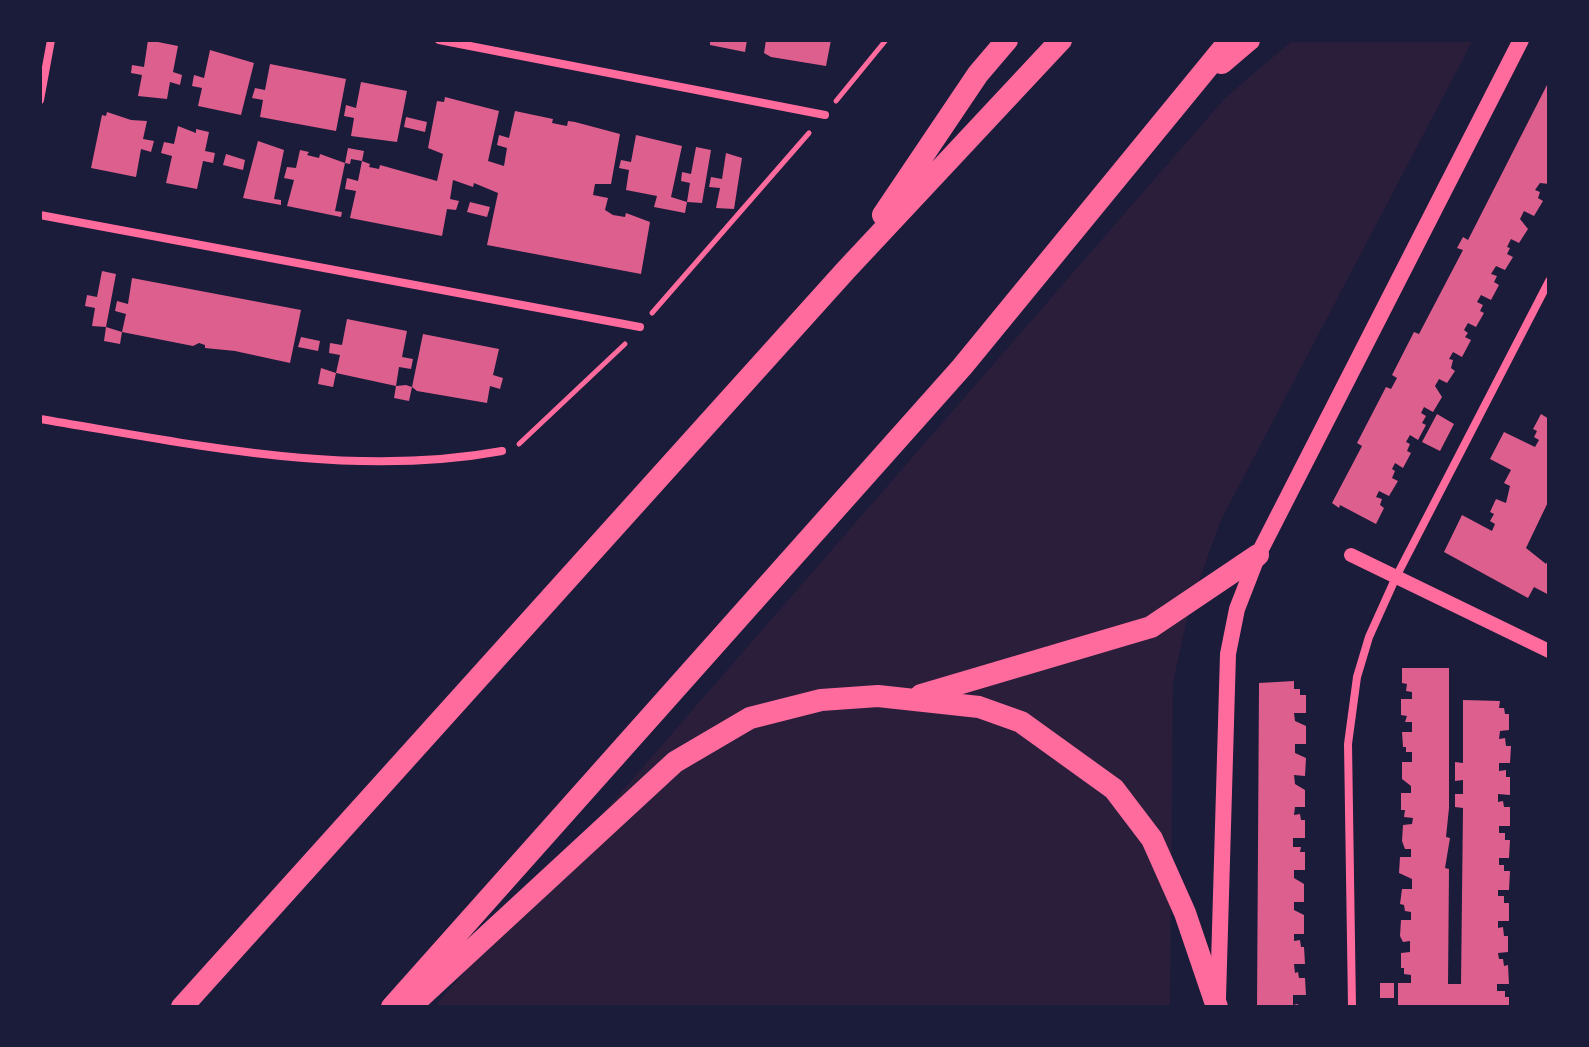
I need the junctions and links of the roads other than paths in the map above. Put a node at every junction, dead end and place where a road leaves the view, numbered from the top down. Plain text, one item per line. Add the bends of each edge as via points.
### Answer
1 (51, 40) edge
2 (439, 40) edge
3 (1007, 40) edge
4 (1061, 40) edge
5 (1230, 40) edge
6 (1249, 40) edge
7 (1521, 40) edge
8 (1188, 92) junction
9 (40, 100) edge
10 (825, 115) road end
11 (40, 215) edge
12 (846, 270) junction
13 (1549, 281) edge
14 (640, 327) road end
15 (40, 419) edge
16 (502, 451) road end
17 (1258, 555) junction
18 (1351, 555) dead end
19 (1396, 577) junction
20 (1549, 651) edge
21 (908, 698) junction
22 (1217, 1006) edge
23 (182, 1007) edge
24 (392, 1007) edge
25 (410, 1007) edge
26 (1352, 1007) edge

1 - 9 street
2 - 10 street
3 - 12 highway via 978,74
4 - 12 highway
5 - 8 highway
6 - 8 highway
7 - 17 main road
8 - 24 highway via 962,367
11 - 14 street
12 - 23 highway
13 - 19 street
15 - 16 street via 244,452 388,463
17 - 21 highway via 1151,627
17 - 22 main road via 1237,609 1228,654
18 - 19 street
19 - 20 street
19 - 26 street via 1357,677 1348,744
21 - 22 highway via 979,707 1021,722 1114,789 1152,839
21 - 25 highway via 878,696 791,706 750,718 675,762

